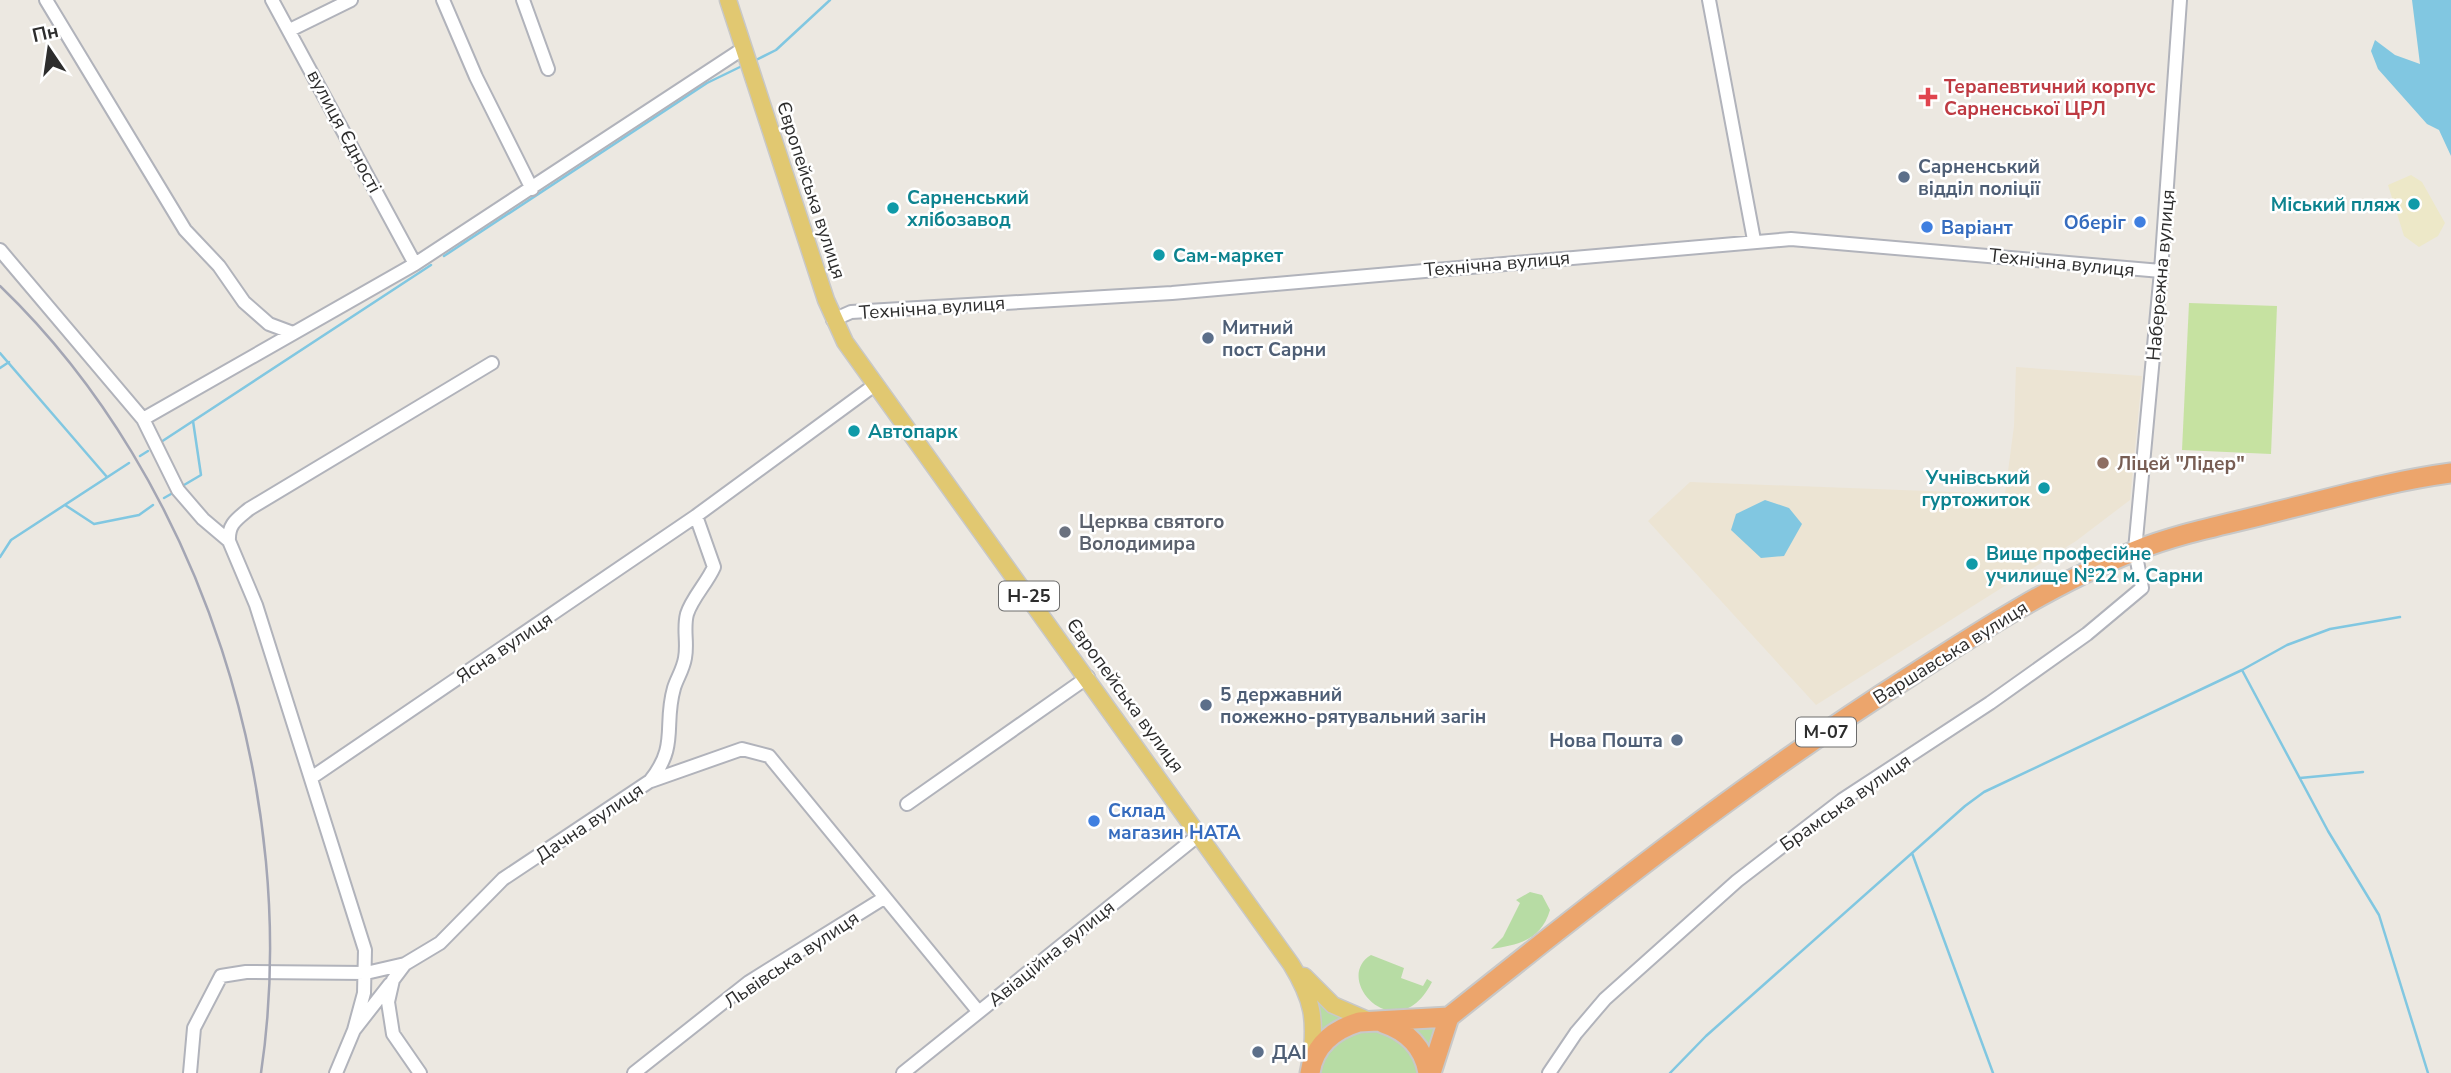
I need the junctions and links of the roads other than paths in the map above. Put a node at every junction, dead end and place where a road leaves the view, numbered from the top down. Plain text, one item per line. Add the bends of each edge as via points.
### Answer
1 (46, 0) edge
2 (272, 0) edge
3 (351, 0) edge
4 (443, 0) edge
5 (523, 0) edge
6 (728, 0) edge
7 (1709, 0) edge
8 (2180, 0) edge
9 (289, 30) junction
10 (747, 57) junction
11 (548, 69) dead end
12 (532, 189) junction
13 (1754, 240) junction
14 (0, 250) edge
15 (415, 264) junction
16 (2161, 271) junction
17 (834, 320) junction
18 (293, 333) junction
19 (492, 363) dead end
20 (876, 384) junction
21 (143, 419) junction
22 (2451, 473) edge
23 (248, 509) junction
24 (696, 516) junction
25 (203, 519) junction
26 (229, 541) junction
27 (2135, 550) junction
28 (1088, 677) junction
29 (311, 778) junction
30 (650, 781) junction
31 (907, 804) dead end
32 (1200, 834) junction
33 (884, 898) junction
34 (405, 964) junction
35 (1292, 964) junction
36 (366, 973) junction
37 (393, 980) junction
38 (978, 1011) junction
39 (1450, 1017) junction
40 (1376, 1022) junction
41 (354, 1030) junction
42 (1310, 1069) edge
43 (190, 1073) edge
44 (336, 1073) edge
45 (420, 1073) edge
46 (634, 1073) edge
47 (903, 1073) edge
48 (1429, 1073) edge
49 (1549, 1073) edge

1 - 18 street via 185,230 244,302 269,324
2 - 9 street, вулиця Єдності
3 - 9 street
4 - 12 street via 475,77
5 - 11 street
6 - 10 main road, Європейська вулиця / Н-25
7 - 13 street
8 - 16 street, Набережна вулиця
9 - 15 street, вулиця Єдності
10 - 12 street
10 - 17 main road, Європейська вулиця / Н-25
12 - 15 street
13 - 16 street, Технічна вулиця via 1829,241
13 - 17 street, Технічна вулиця via 1172,293 850,312
14 - 21 street
15 - 18 street
16 - 27 street, Набережна вулиця
17 - 20 main road, Європейська вулиця / Н-25
18 - 21 street
19 - 23 street
20 - 24 street
20 - 28 main road, Європейська вулиця / Н-25
21 - 25 street via 177,490
22 - 27 highway, Варшавська вулиця / М-07
23 - 25 street
23 - 26 street via 231,525
24 - 29 street, Ясна вулиця
24 - 30 street, Дачна вулиця via 714,567 688,611 686,655 674,688 670,743 664,764
25 - 26 street
26 - 29 street via 257,605
27 - 39 highway, Варшавська вулиця / М-07 via 1993,623 1869,702 1731,797
27 - 49 street, Брамська вулиця via 2141,588 2133,598 1990,704 1842,800 1774,851 1605,999
28 - 31 street
28 - 32 main road, Європейська вулиця / Н-25
29 - 36 street via 365,950
30 - 33 street via 742,749 760,751 787,777
30 - 34 street, Дачна вулиця via 503,879 440,943
32 - 35 main road, Європейська вулиця / Н-25
32 - 38 street, Авіаційна вулиця
33 - 38 street
33 - 46 street, Львівська вулиця via 749,982
34 - 36 street
34 - 37 street, Дачна вулиця
35 - 40 main road, Європейська вулиця / Н-25 via 1334,1005
35 - 42 main road, Європейська вулиця / Н-25 via 1312,1004
36 - 41 street
36 - 43 street via 221,976 194,1028
37 - 41 street, Дачна вулиця
37 - 45 street via 387,1002 393,1034
38 - 47 street, Авіаційна вулиця
39 - 40 highway
39 - 48 highway
40 - 42 highway via 1335,1032 1318,1049
40 - 48 highway, Н-25 via 1409,1037
41 - 44 street

